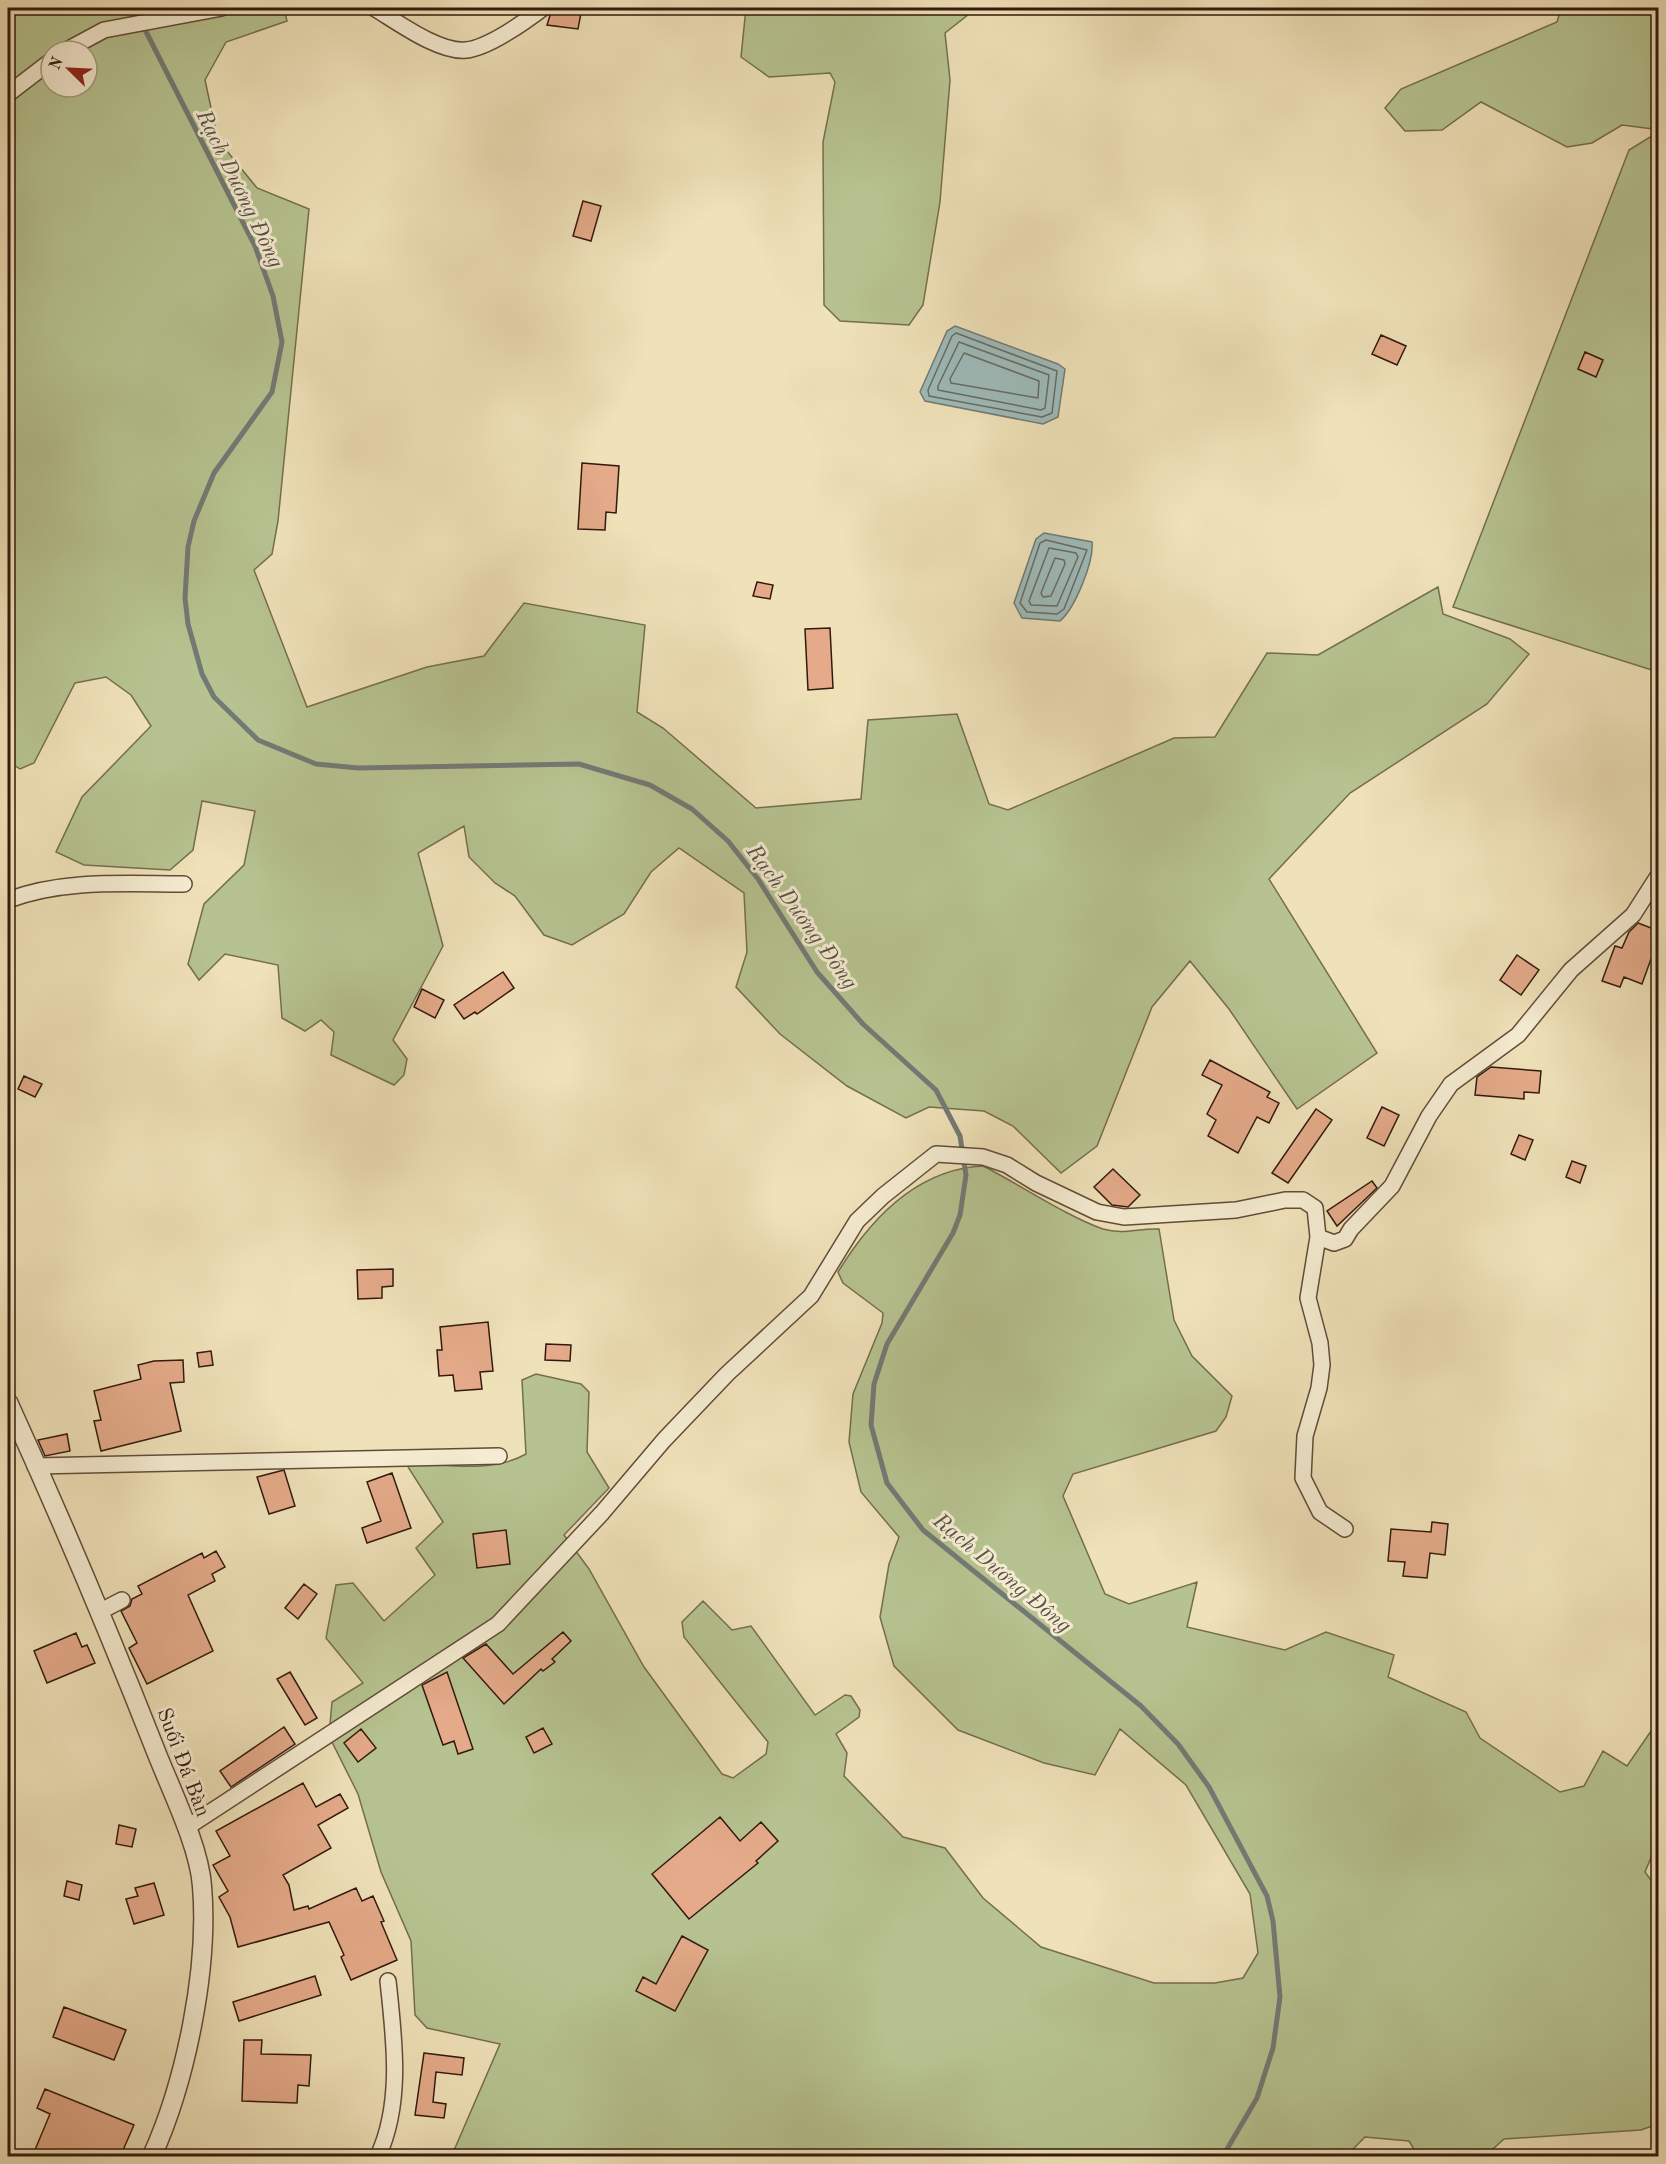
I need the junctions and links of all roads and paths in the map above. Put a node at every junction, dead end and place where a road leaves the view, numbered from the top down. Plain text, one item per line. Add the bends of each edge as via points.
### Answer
1 (222, 8) edge
2 (374, 8) edge
3 (543, 8) edge
4 (87, 39) edge
5 (39, 70) edge
6 (8, 94) edge
7 (1659, 876) edge
8 (184, 884) dead end
9 (8, 900) edge
10 (1318, 1238) junction
11 (8, 1402) edge
12 (499, 1456) dead end
13 (35, 1466) junction
14 (1345, 1528) dead end
15 (122, 1600) dead end
16 (99, 1612) junction
17 (186, 1828) junction
18 (388, 1981) dead end
19 (159, 2153) edge
20 (378, 2157) edge

1 - 4 street via 104,30
2 - 3 street via 417,35 465,51 489,42
5 - 6 street
7 - 10 street via 1633,915 1571,970 1518,1035 1451,1084 1429,1116 1392,1186 1345,1239 1334,1243
8 - 9 street via 72,885 31,891
10 - 14 street via 1308,1298 1322,1365 1305,1436 1303,1478 1320,1512
10 - 17 street via 1315,1208 1303,1200 1236,1210 1124,1217 1097,1212 982,1157 936,1154 857,1221 811,1296 663,1440 603,1513 498,1624
11 - 13 street, Suối Đá Bàn
12 - 13 street
13 - 16 street, Suối Đá Bàn
15 - 16 street
16 - 17 street, Suối Đá Bàn
17 - 19 street, Suối Đá Bàn via 202,1885 200,1974 184,2063
18 - 20 street via 394,2041 393,2090 390,2126

